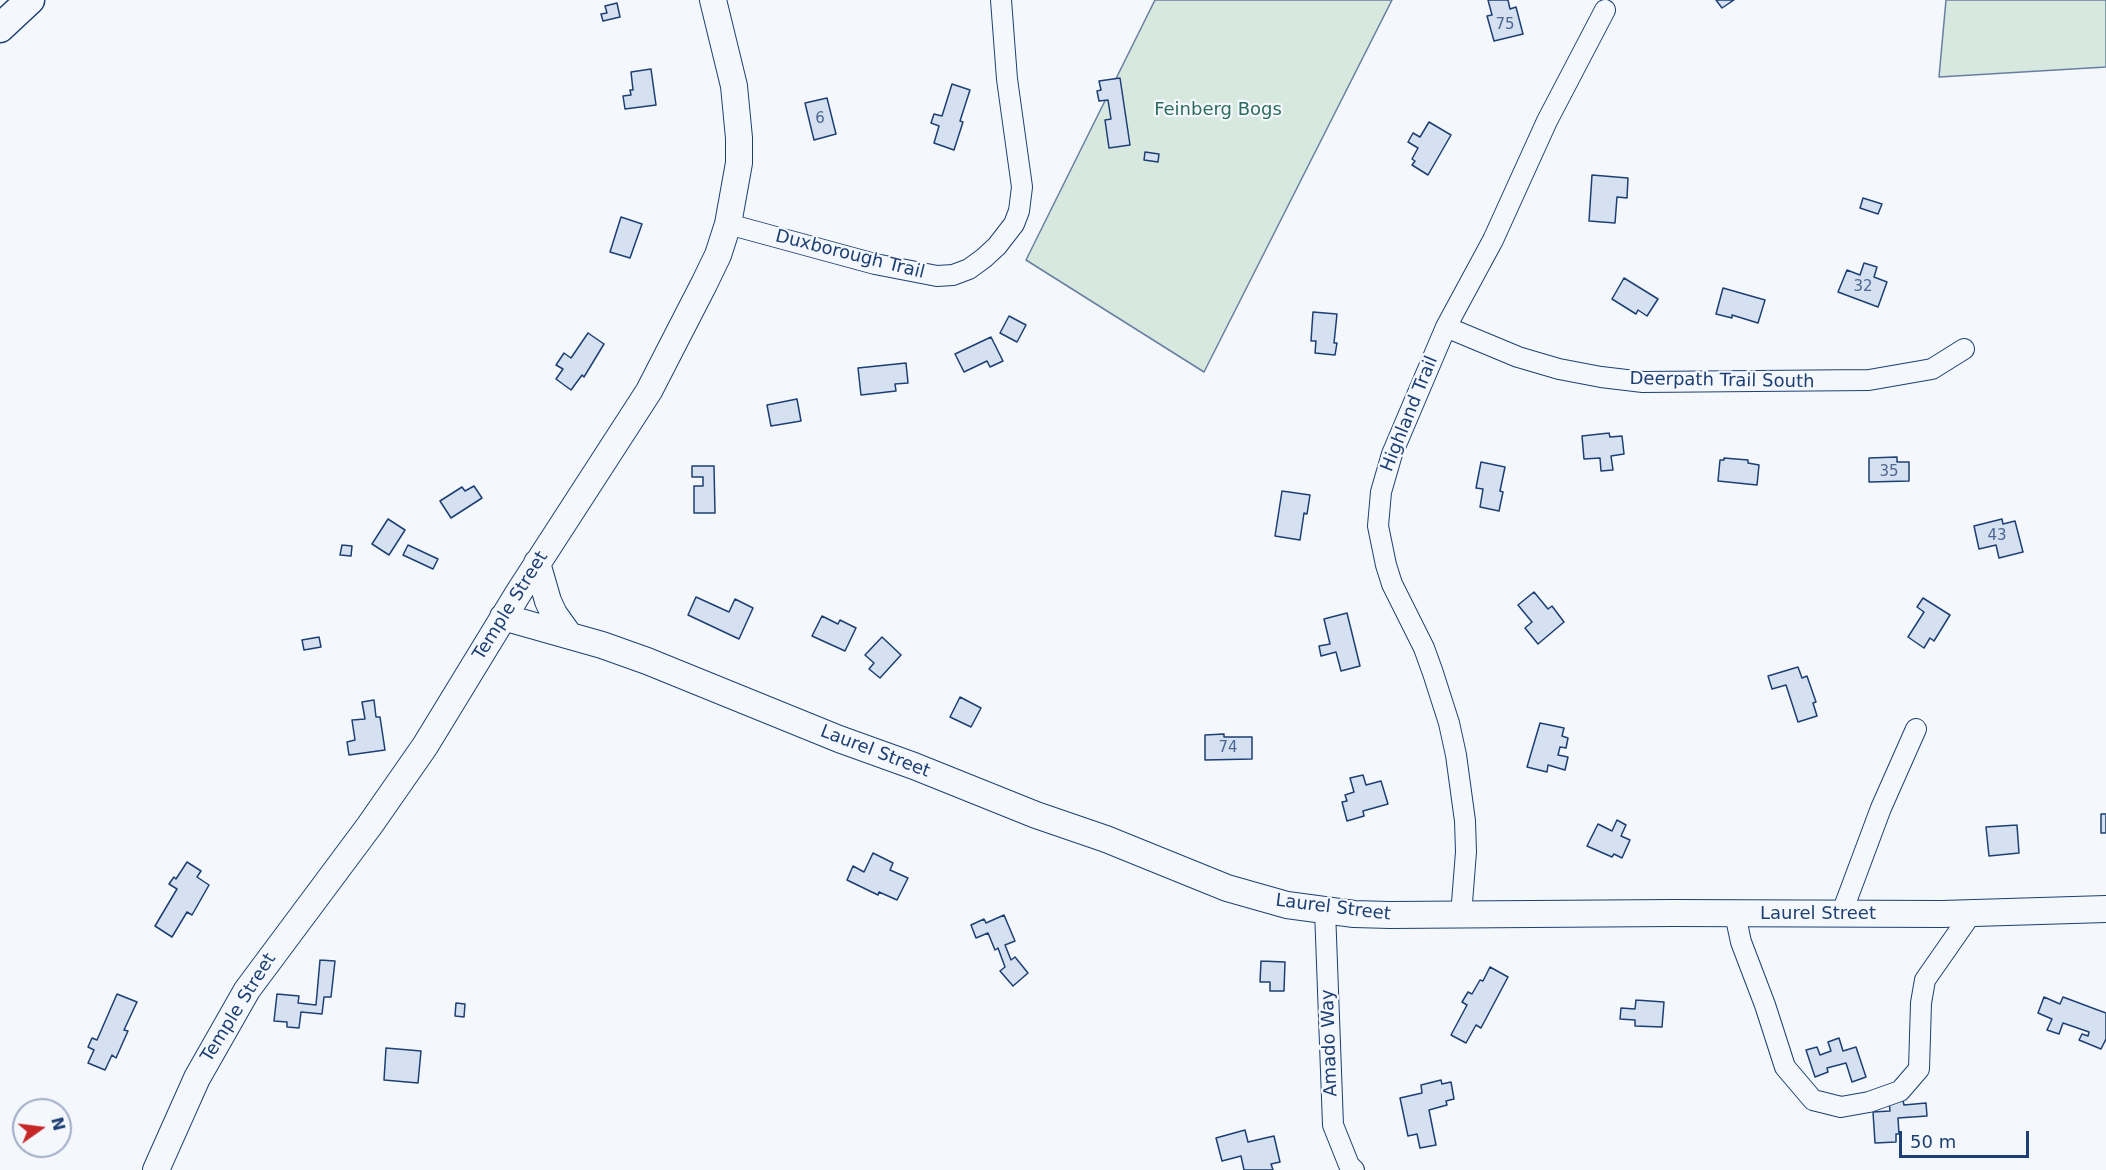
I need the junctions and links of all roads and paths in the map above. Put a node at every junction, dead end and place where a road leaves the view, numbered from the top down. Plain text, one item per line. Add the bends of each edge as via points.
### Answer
1 (30, 0) edge
2 (713, 0) edge
3 (1001, 0) edge
4 (1605, 10) dead end
5 (0, 28) edge
6 (728, 224) junction
7 (1446, 327) junction
8 (1964, 348) dead end
9 (537, 563) junction
10 (503, 617) junction
11 (569, 635) junction
12 (1916, 729) dead end
13 (2106, 909) edge
14 (1325, 910) junction
15 (1735, 914) junction
16 (1971, 914) junction
17 (1461, 915) junction
18 (1841, 915) junction
19 (156, 1170) edge
20 (1354, 1170) edge

1 - 5 highway
2 - 6 main road, Temple Street via 738,112 739,163
3 - 6 street, Duxborough Trail via 1022,187 1014,224 984,258 969,269 937,276 875,264
4 - 7 street, Highland Trail via 1547,121 1493,240
6 - 9 main road, Temple Street via 718,255 654,382
7 - 8 street, Deerpath Trail South via 1549,366 1643,382 1869,380 1932,369
7 - 17 street, Highland Trail via 1392,454 1381,492 1378,526 1392,584 1424,648 1456,755 1466,852
9 - 10 main road, Temple Street
9 - 11 main road via 548,601
10 - 11 main road, Laurel Street
10 - 19 main road, Temple Street via 407,773 247,990 196,1078
11 - 14 main road, Laurel Street via 647,661 1227,888 1287,905
12 - 18 street
13 - 16 main road, Laurel Street
14 - 17 main road, Laurel Street
14 - 20 street, Amado Way via 1334,1125
15 - 16 street via 1785,1067 1813,1100 1841,1107 1900,1092 1919,1069 1924,980
15 - 17 main road, Laurel Street
15 - 18 main road, Laurel Street
16 - 18 main road, Laurel Street

